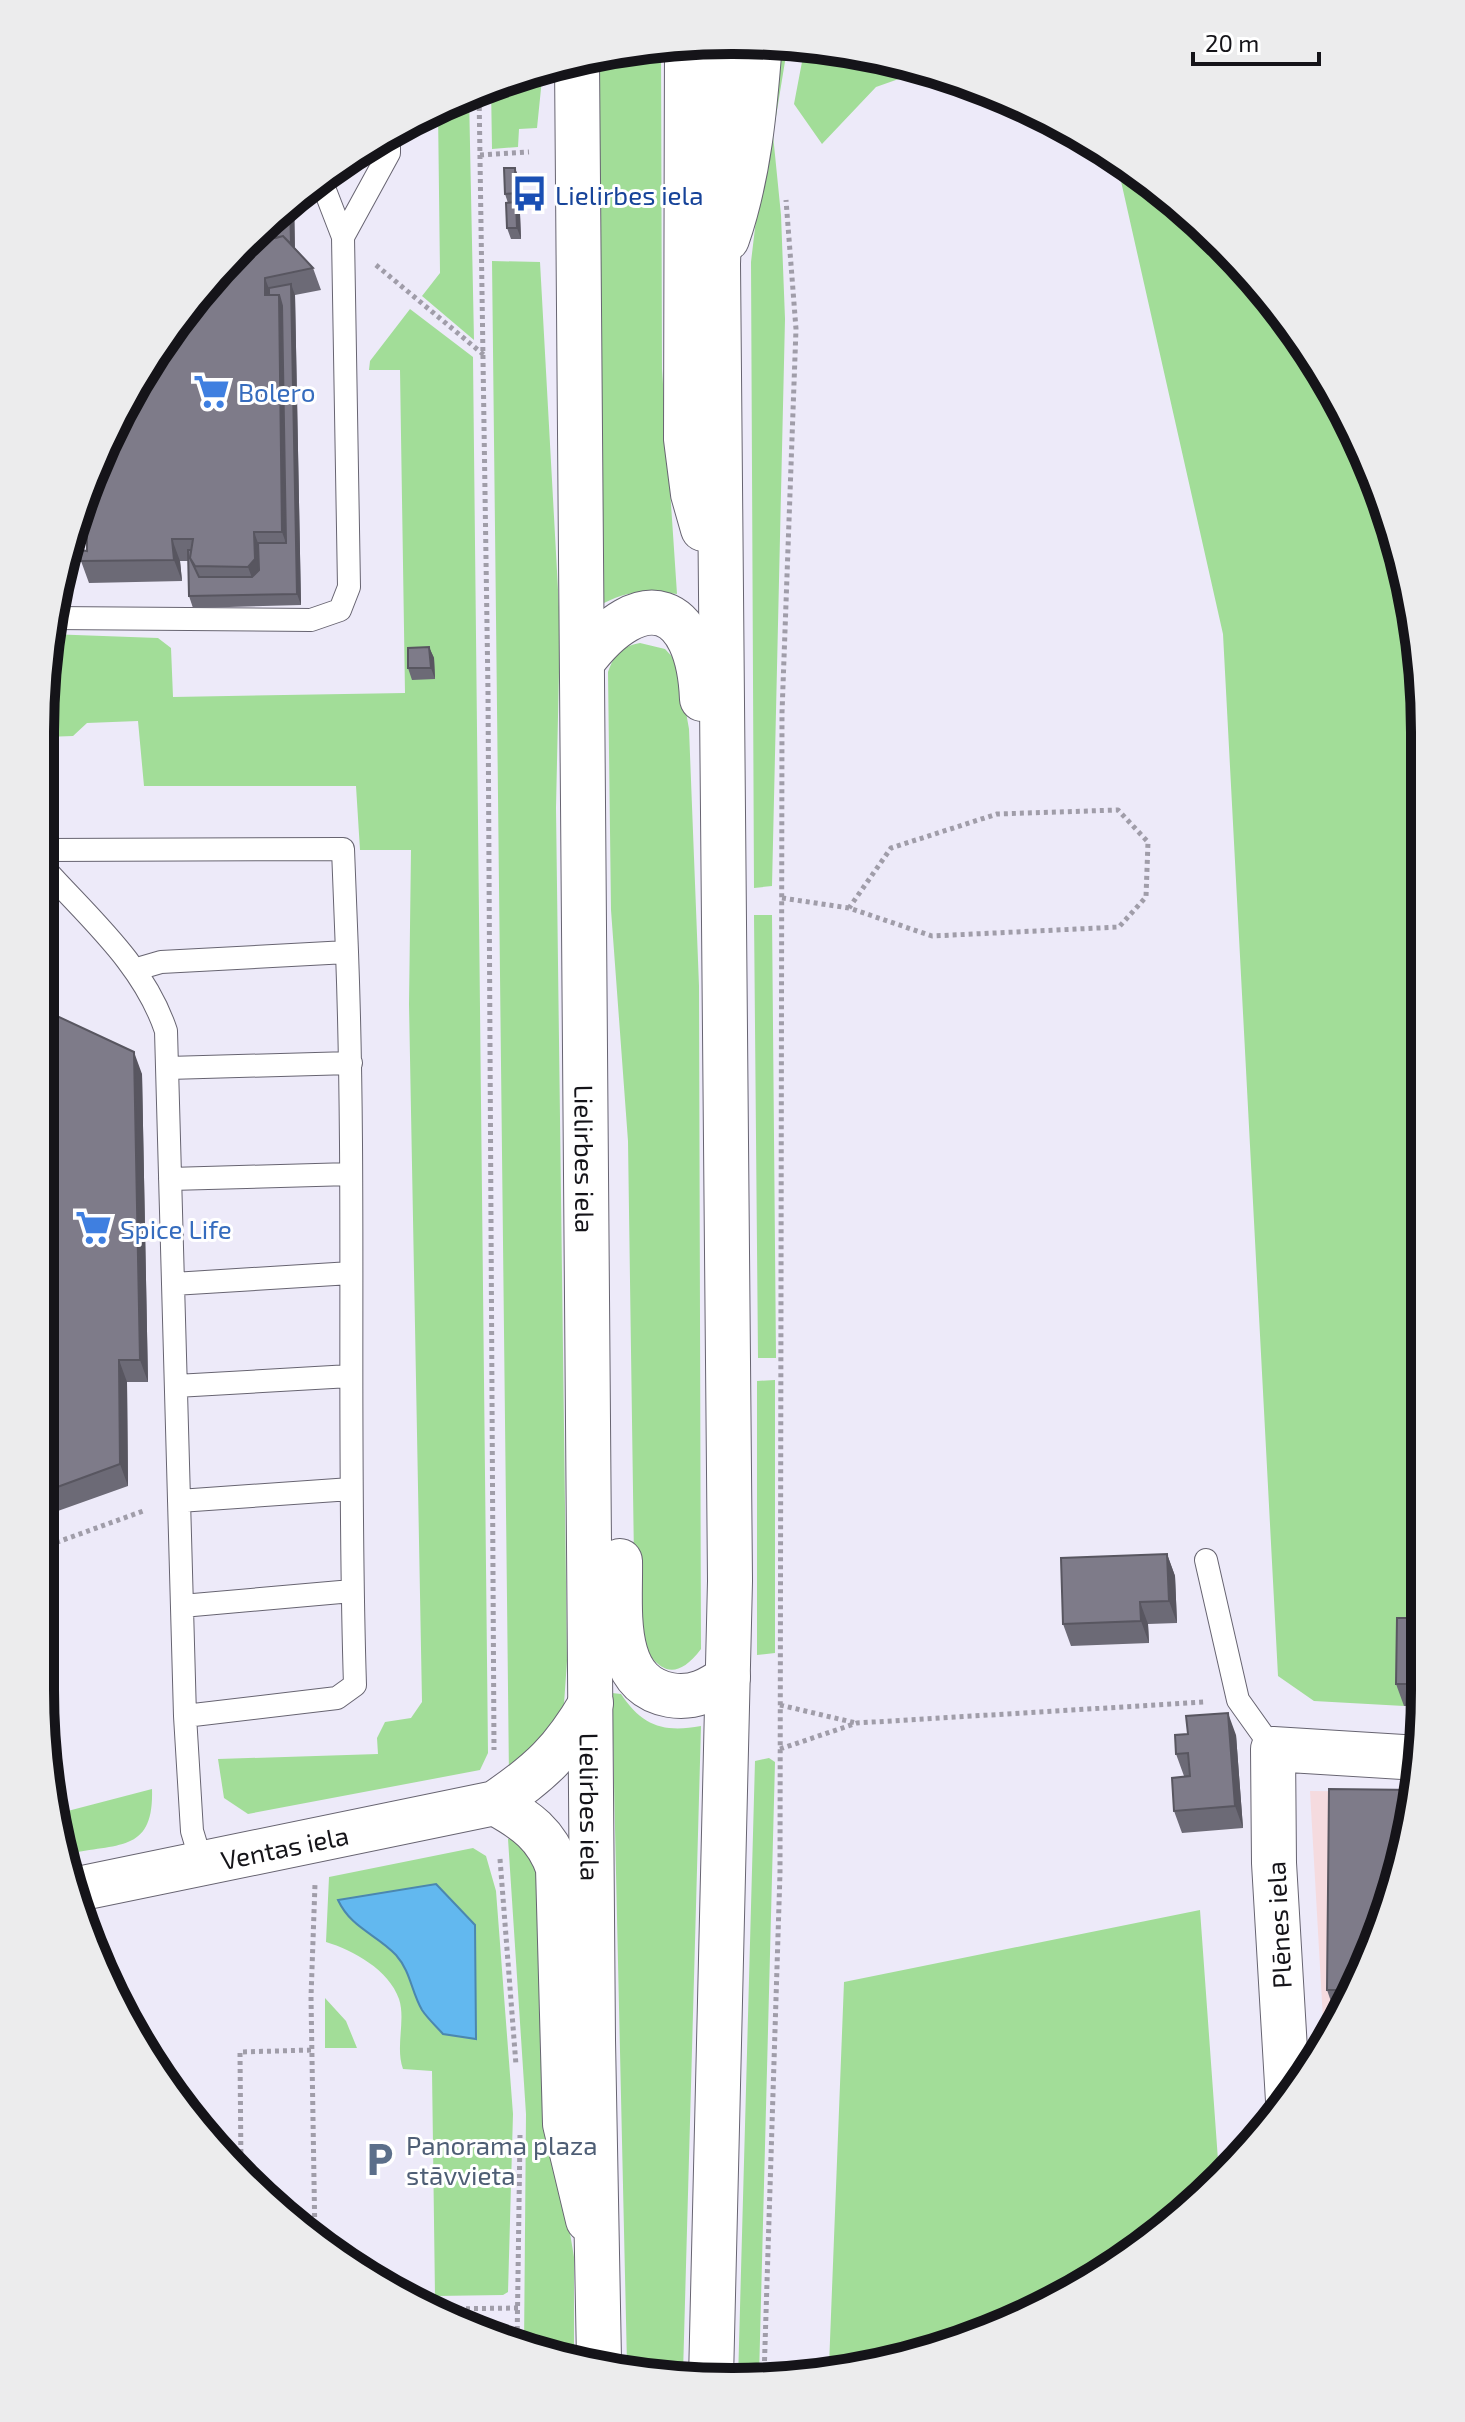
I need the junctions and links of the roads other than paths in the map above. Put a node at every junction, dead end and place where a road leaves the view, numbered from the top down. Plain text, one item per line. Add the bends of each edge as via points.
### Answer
1 (725, 54) edge
2 (687, 55) edge
3 (759, 55) edge
4 (577, 72) edge
5 (389, 147) edge
6 (325, 190) edge
7 (343, 237) junction
8 (718, 264) junction
9 (722, 597) junction
10 (64, 618) edge
11 (583, 661) junction
12 (725, 842) junction
13 (54, 850) edge
14 (54, 879) edge
15 (347, 952) junction
16 (137, 969) junction
17 (586, 1033) junction
18 (351, 1063) junction
19 (168, 1068) junction
20 (351, 1174) junction
21 (170, 1179) junction
22 (351, 1273) junction
23 (173, 1284) junction
24 (350, 1376) junction
25 (176, 1386) junction
26 (351, 1489) junction
27 (169, 1503) junction
28 (1206, 1560) dead end
29 (352, 1591) junction
30 (182, 1606) junction
31 (728, 1677) junction
32 (591, 1703) junction
33 (185, 1716) junction
34 (1273, 1749) junction
35 (1407, 1757) edge
36 (495, 1803) junction
37 (201, 1861) junction
38 (84, 1888) edge
39 (1287, 2081) edge
40 (599, 2257) junction
41 (599, 2355) edge
42 (711, 2368) edge

1 - 8 main road
2 - 9 main road via 686,439 693,494
3 - 8 main road via 738,208
4 - 11 main road, Lielirbes iela
5 - 7 lane
6 - 7 lane
7 - 10 lane via 349,587 340,610 311,620
8 - 9 main road
9 - 12 main road
11 - 12 main road via 613,627 634,615 652,612 688,630 702,691 706,785
11 - 17 main road, Lielirbes iela
12 - 31 main road
13 - 15 lane via 343,849
14 - 16 lane
15 - 16 lane via 161,962
15 - 18 lane
16 - 19 lane via 166,1031
17 - 31 main road via 611,1158 623,1647 634,1673 658,1693 702,1693
17 - 32 main road, Lielirbes iela
18 - 19 lane
18 - 20 lane
19 - 21 lane
20 - 21 lane
20 - 22 lane
21 - 23 lane
22 - 23 lane
22 - 24 lane
23 - 25 lane
24 - 25 lane
24 - 26 lane
25 - 27 lane
26 - 27 lane
26 - 29 lane
27 - 30 lane
28 - 34 lane via 1238,1700
29 - 30 lane
29 - 33 lane via 355,1685 337,1698
30 - 33 lane
31 - 42 main road
32 - 36 main road, Ventas iela via 561,1751 540,1773
32 - 40 main road, Lielirbes iela
33 - 37 lane via 192,1831
34 - 35 main road
34 - 39 main road, Plēnes iela
36 - 37 main road, Ventas iela
36 - 40 main road, Lielirbes iela via 538,1832 551,1846 558,1868 565,2124
37 - 38 main road, Ventas iela
40 - 41 main road, Lielirbes iela

